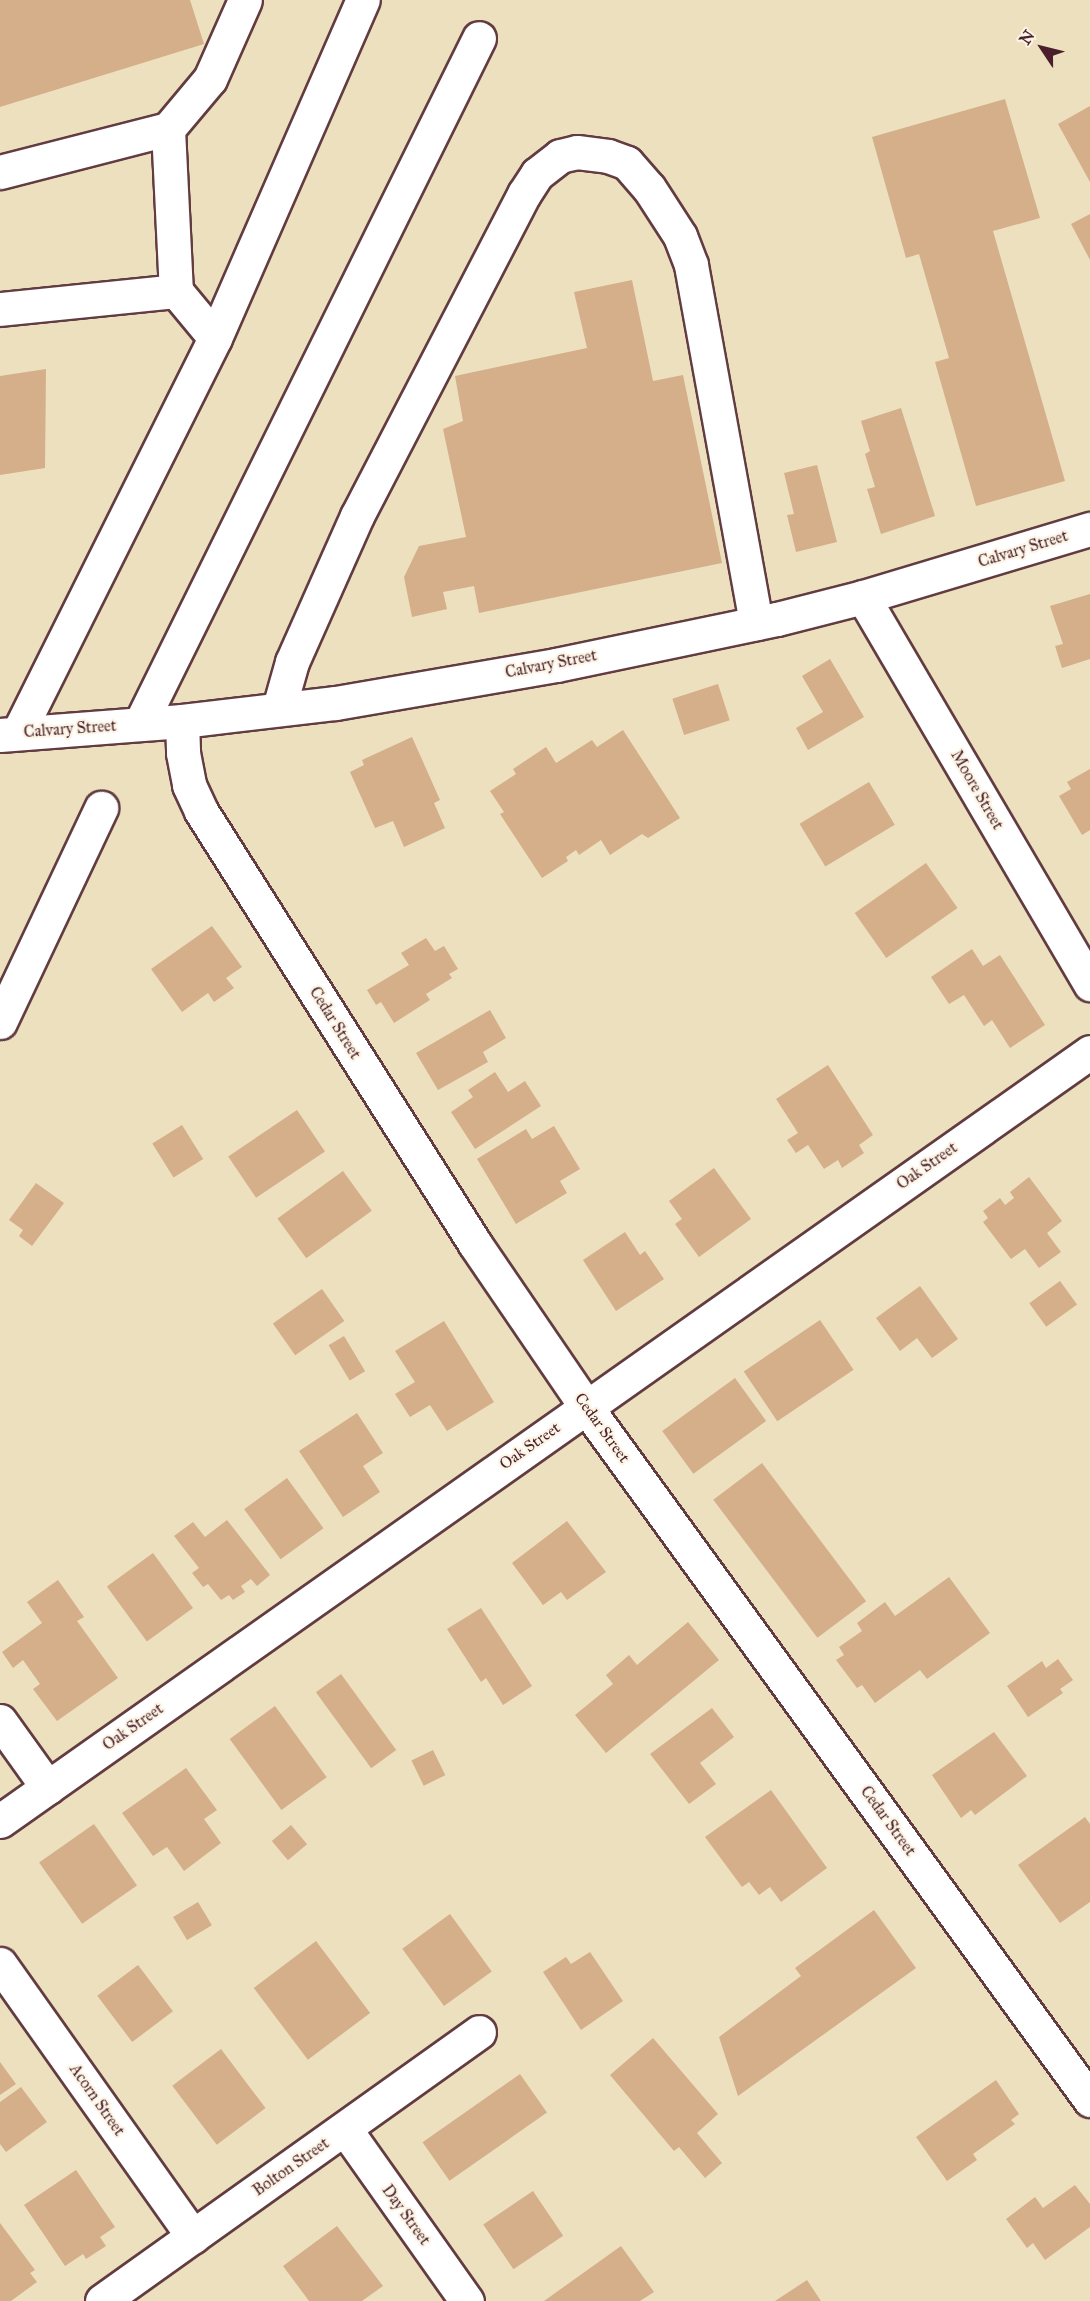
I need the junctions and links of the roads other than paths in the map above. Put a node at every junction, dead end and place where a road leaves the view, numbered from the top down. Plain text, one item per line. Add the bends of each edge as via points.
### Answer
1 (245, 0) edge
2 (363, 0) edge
3 (479, 38) dead end
4 (168, 129) junction
5 (0, 172) edge
6 (176, 291) junction
7 (0, 309) edge
8 (215, 338) junction
9 (1090, 529) edge
10 (863, 597) junction
11 (756, 623) junction
12 (279, 708) junction
13 (182, 721) junction
14 (140, 724) junction
15 (9, 734) edge
16 (101, 808) dead end
17 (1090, 984) edge
18 (0, 1022) edge
19 (1090, 1052) edge
20 (586, 1407) junction
21 (0, 1722) edge
22 (48, 1788) junction
23 (0, 1821) edge
24 (0, 1964) edge
25 (479, 2032) dead end
26 (1090, 2100) edge
27 (345, 2129) junction
28 (193, 2236) junction
29 (102, 2301) edge
30 (467, 2301) edge

1 - 4 street via 210,79
2 - 8 street
3 - 14 street
4 - 5 street
4 - 6 street
6 - 7 street
6 - 8 street
8 - 15 street
9 - 10 street, Calvary Street
10 - 11 street, Calvary Street
10 - 17 street, Moore Street
11 - 12 street, Calvary Street via 556,665 336,703
11 - 12 street via 691,265 680,236 649,188 627,163 578,152 560,156 537,174 524,194 357,516 292,662
12 - 13 street, Calvary Street
13 - 14 street, Calvary Street
13 - 20 street, Cedar Street via 189,785 201,811 475,1244
14 - 15 street, Calvary Street
16 - 18 street
19 - 20 street, Oak Street
20 - 22 street, Oak Street
20 - 26 street, Cedar Street
21 - 22 street
22 - 23 street, Oak Street
24 - 28 street, Acorn Street
25 - 27 street, Bolton Street
27 - 28 street, Bolton Street
27 - 30 street, Day Street
28 - 29 street, Bolton Street

